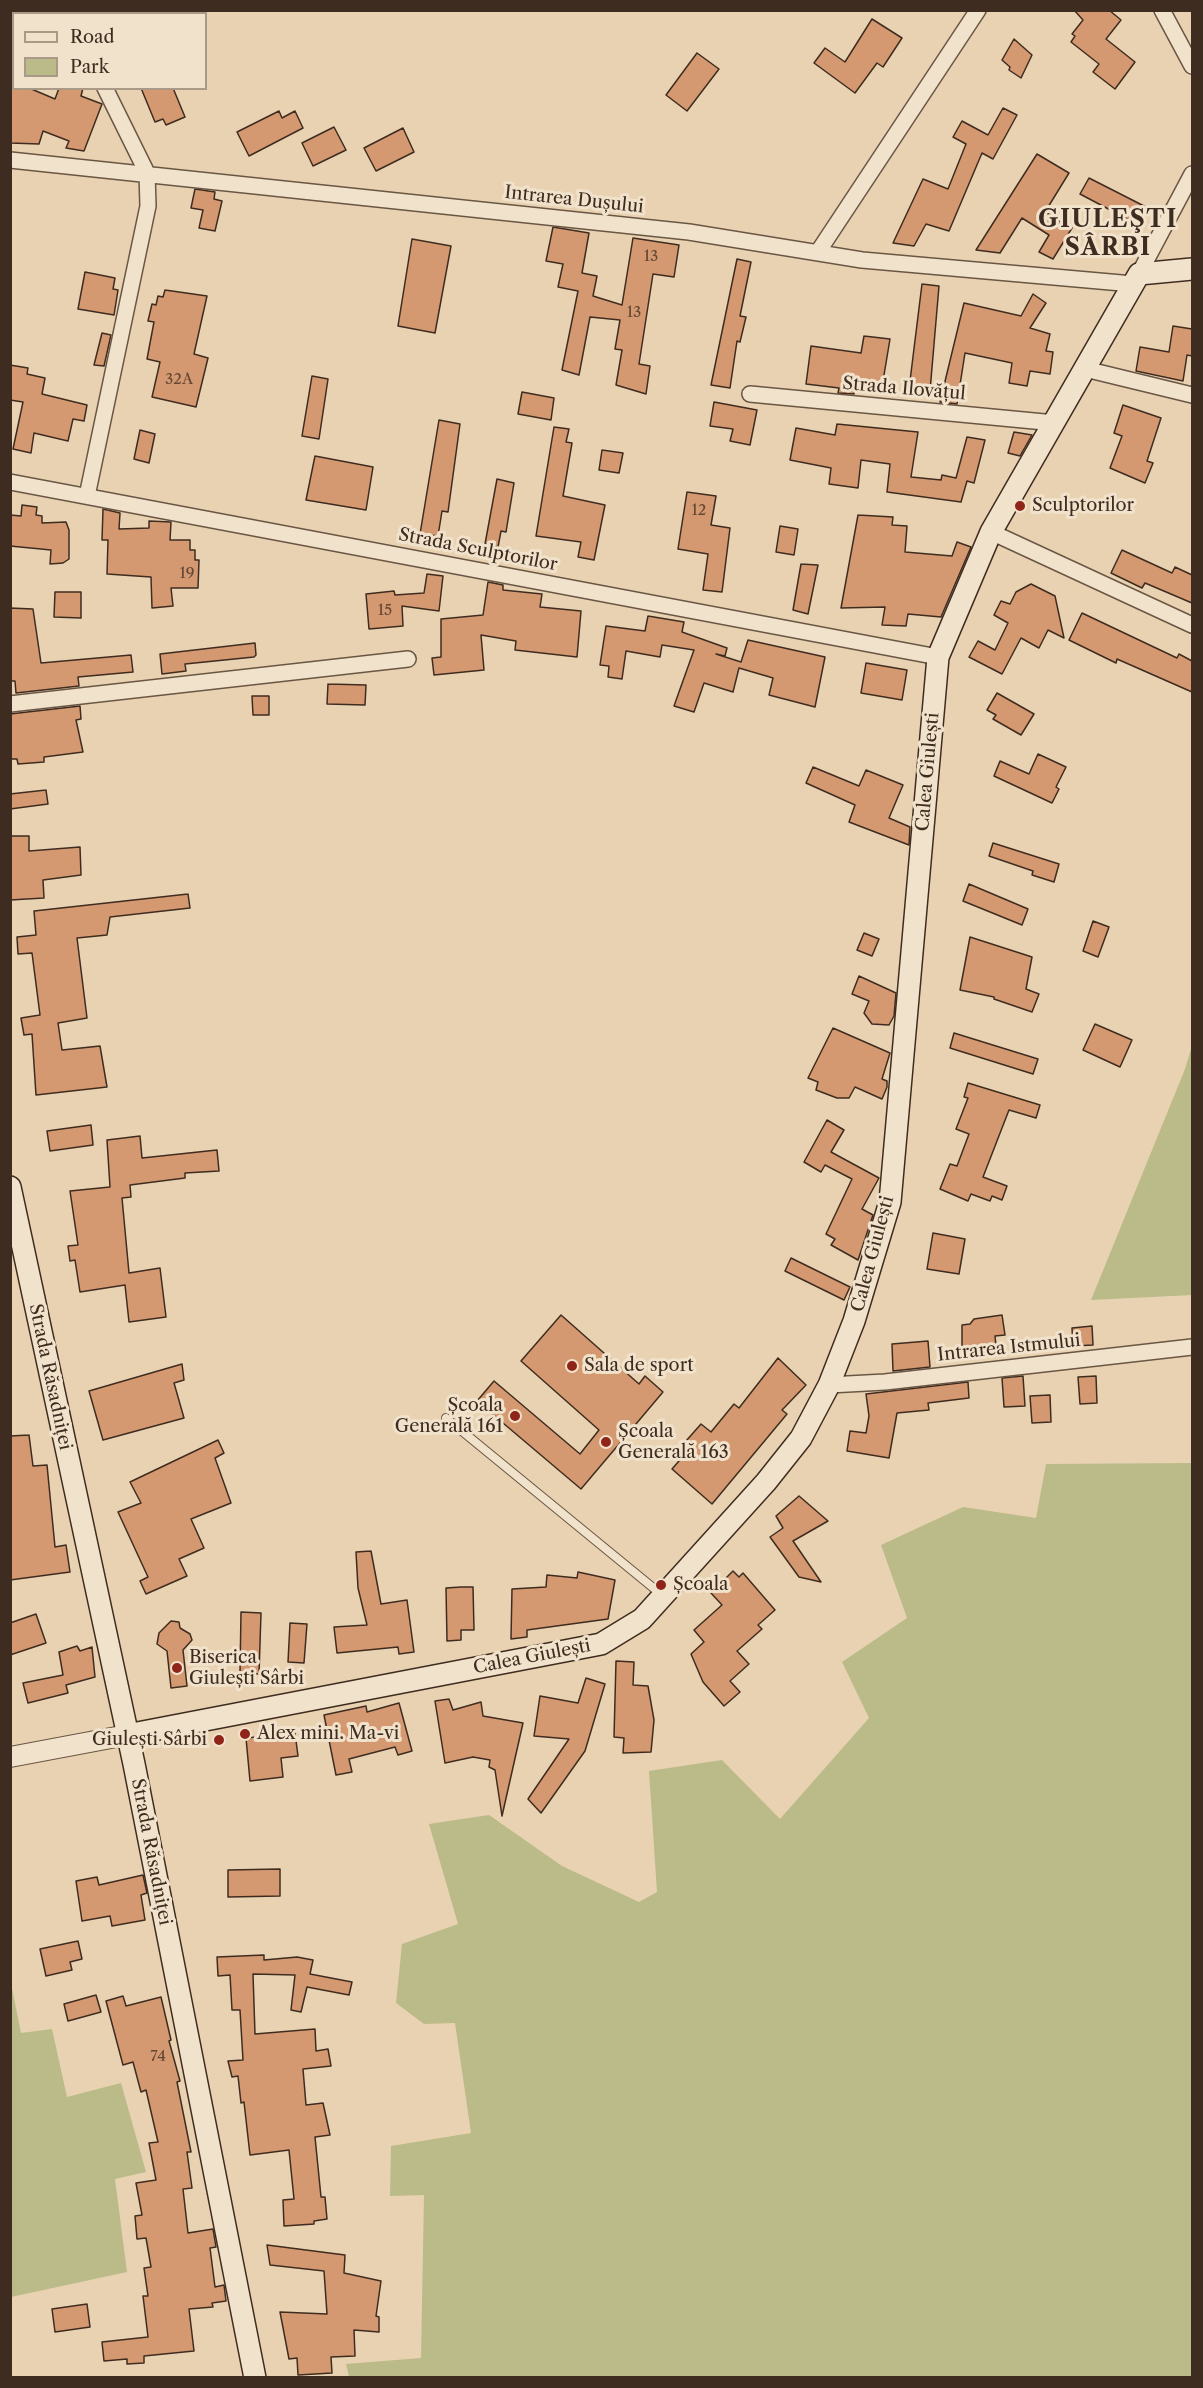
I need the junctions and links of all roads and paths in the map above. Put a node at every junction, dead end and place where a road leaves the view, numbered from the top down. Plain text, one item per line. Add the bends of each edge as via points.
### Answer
1 (978, 10) edge
2 (1162, 10) edge
3 (1192, 66) edge
4 (106, 90) edge
5 (10, 160) edge
6 (147, 173) junction
7 (1192, 174) edge
8 (818, 252) junction
9 (1192, 269) edge
10 (1136, 279) junction
11 (1085, 369) junction
12 (750, 394) dead end
13 (1192, 395) edge
14 (1056, 423) junction
15 (10, 482) edge
16 (87, 496) junction
17 (991, 532) junction
18 (1192, 625) edge
19 (938, 657) junction
20 (408, 659) dead end
21 (10, 704) edge
22 (10, 1187) edge
23 (1192, 1347) edge
24 (829, 1385) junction
25 (446, 1418) dead end
26 (663, 1596) junction
27 (127, 1735) junction
28 (10, 1757) edge
29 (255, 2378) edge

1 - 8 street
2 - 3 street
4 - 6 street
5 - 6 street, Intrarea Dușului
6 - 8 street, Intrarea Dușului via 689,232
6 - 16 street via 148,206
7 - 10 street
8 - 10 street, Intrarea Dușului via 862,260
9 - 10 main road
10 - 11 main road, Calea Giulești
11 - 13 street
11 - 14 main road, Calea Giulești
12 - 14 street, Strada Ilovățul
14 - 17 main road, Calea Giulești
15 - 16 street, Strada Sculptorilor
16 - 19 street, Strada Sculptorilor
17 - 18 street
17 - 19 main road, Calea Giulești
19 - 24 main road, Calea Giulești via 890,1202 854,1321
20 - 21 street
22 - 27 main road, Strada Răsadniței
23 - 24 street, Intrarea Istmului
24 - 26 main road, Calea Giulești via 801,1438
25 - 26 lane
26 - 27 main road, Calea Giulești via 642,1619 601,1644
27 - 28 street, Calea Giulești
27 - 29 main road, Strada Răsadniței

